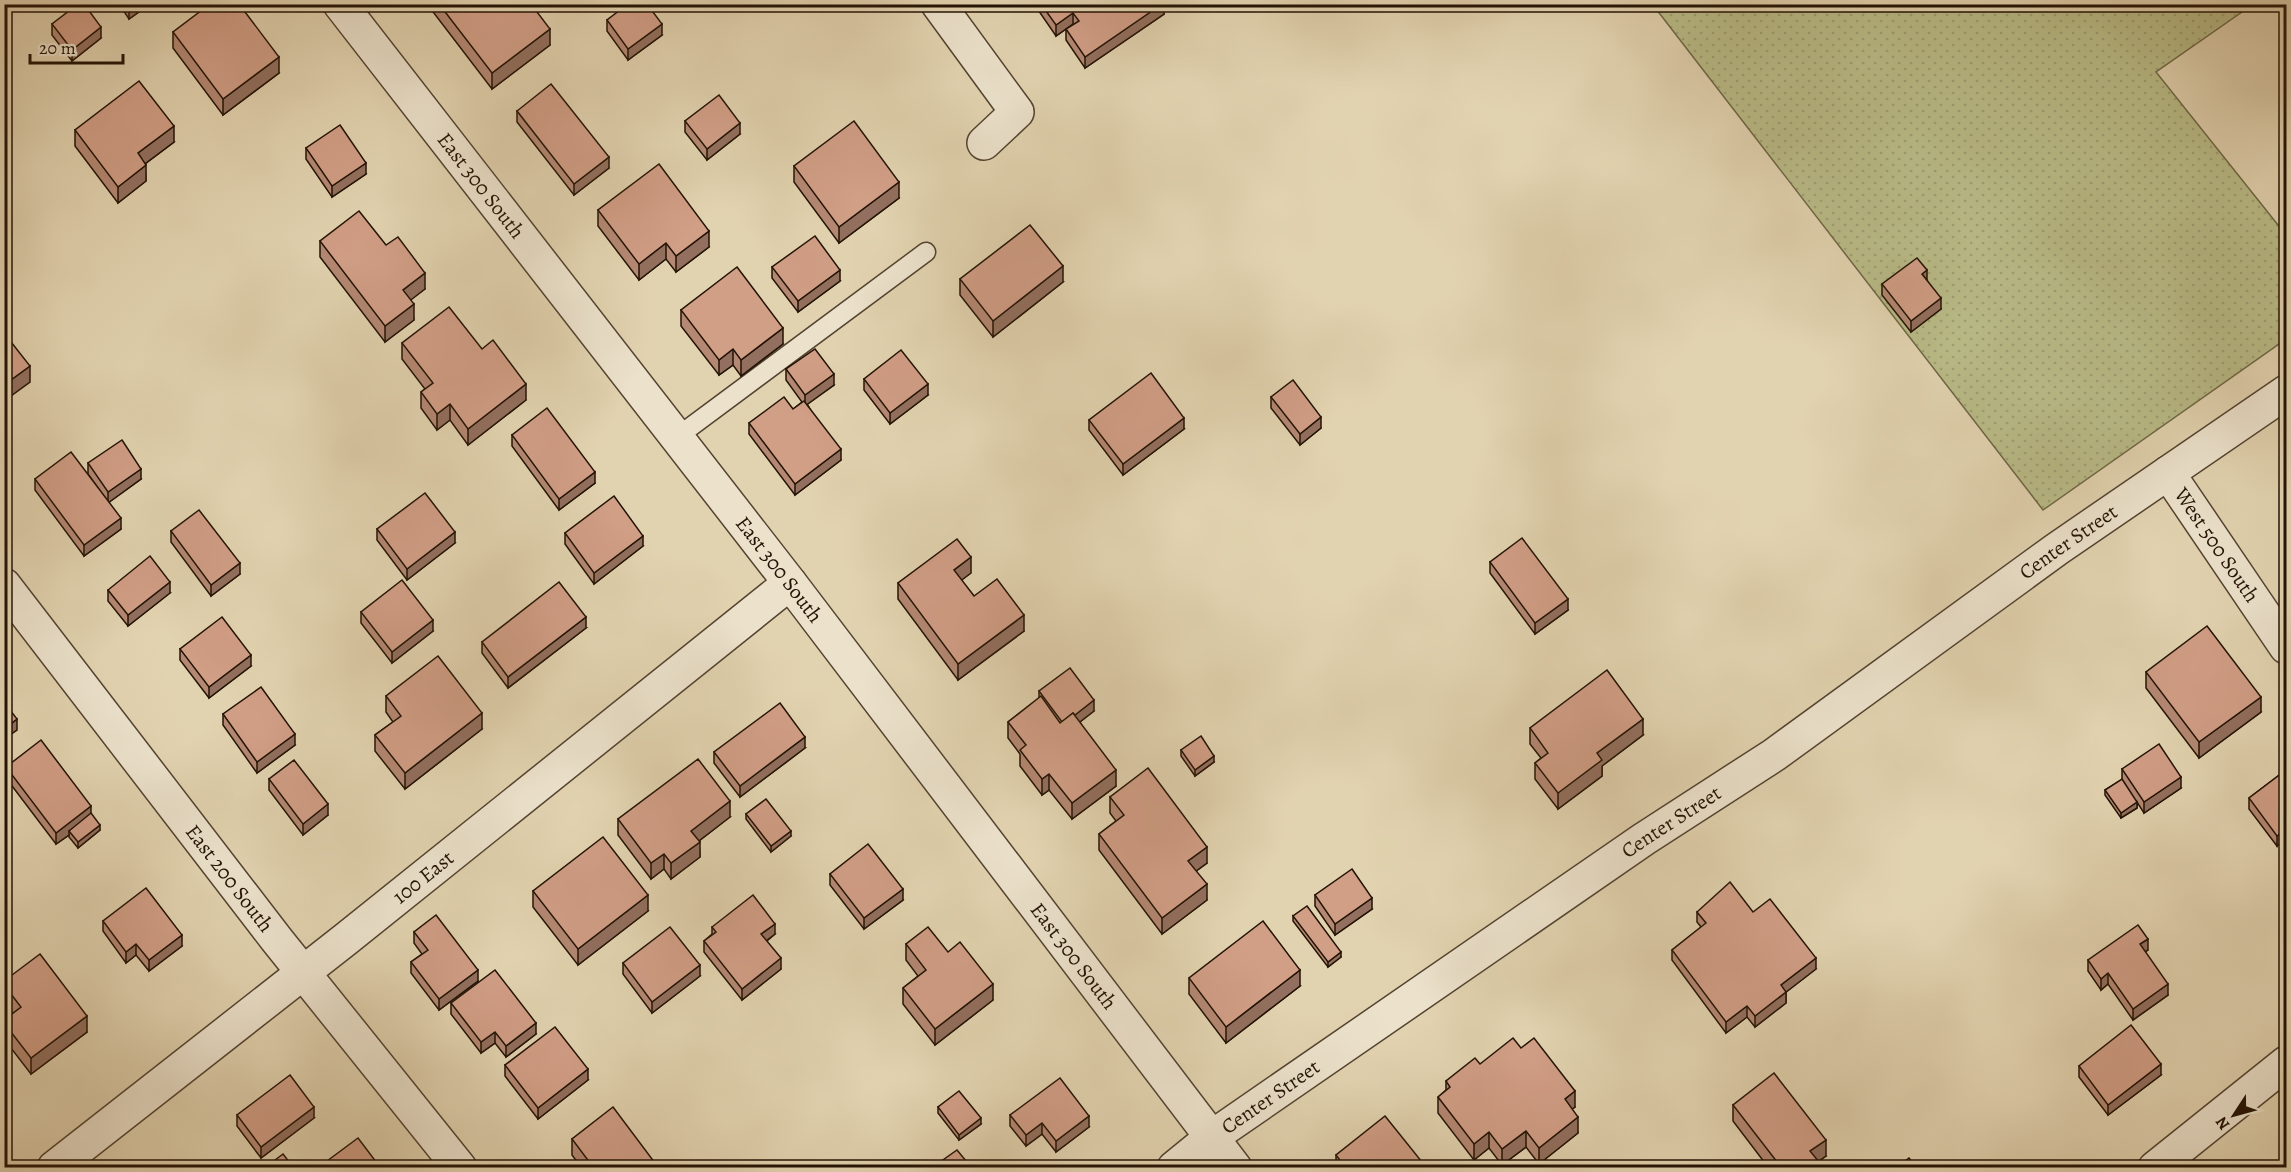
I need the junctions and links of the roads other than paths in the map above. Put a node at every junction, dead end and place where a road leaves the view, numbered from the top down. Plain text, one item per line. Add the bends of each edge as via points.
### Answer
1 (340, 4) edge
2 (938, 4) edge
3 (984, 143) dead end
4 (926, 252) dead end
5 (2286, 392) edge
6 (677, 437) junction
7 (2168, 473) junction
8 (790, 583) junction
9 (4, 585) edge
10 (2286, 647) edge
11 (304, 972) junction
12 (2286, 1063) edge
13 (1212, 1137) junction
14 (54, 1167) edge
15 (460, 1167) edge
16 (1174, 1167) edge
17 (1235, 1167) edge
18 (2155, 1167) edge

1 - 6 street, East 300 South
2 - 3 street via 1017,112
4 - 6 lane
5 - 7 street, Center Street
6 - 8 street, East 300 South
7 - 10 street, West 500 South
7 - 13 street, Center Street via 1774,755 1644,839
8 - 11 street, 100 East
8 - 13 street, East 300 South
9 - 11 street, East 200 South
11 - 14 street, 100 East
11 - 15 street, East 200 South
12 - 18 street
13 - 16 street, Center Street
13 - 17 street, East 300 South

